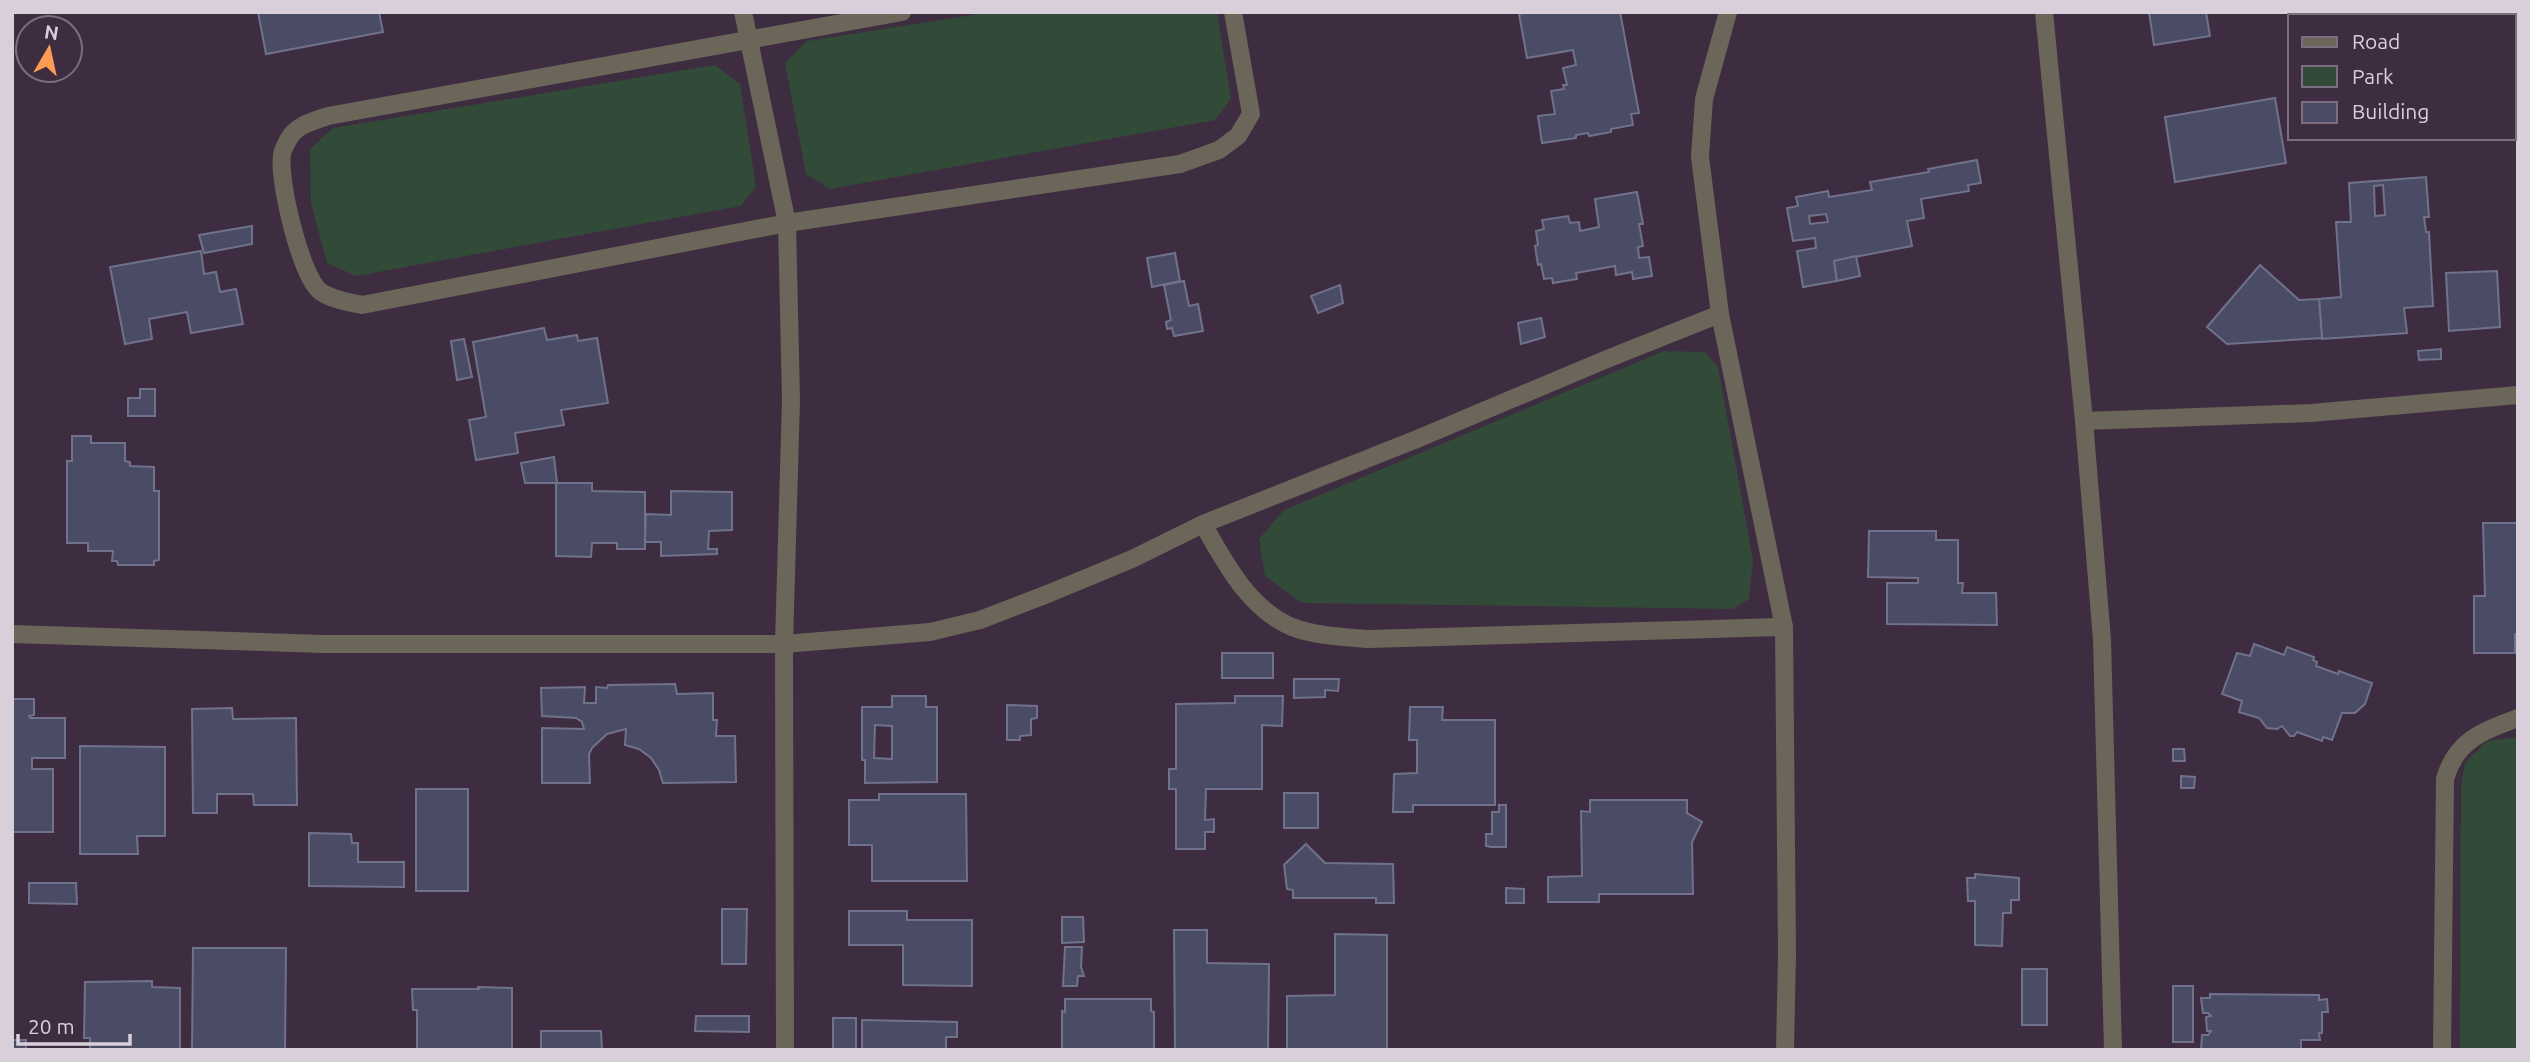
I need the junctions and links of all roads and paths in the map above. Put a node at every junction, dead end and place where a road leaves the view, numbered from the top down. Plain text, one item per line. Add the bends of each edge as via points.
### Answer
1 (743, 12) edge
2 (902, 12) edge
3 (1233, 12) edge
4 (1728, 12) edge
5 (2043, 12) edge
6 (749, 40) junction
7 (787, 223) junction
8 (1720, 314) junction
9 (2518, 395) edge
10 (2084, 421) junction
11 (1203, 524) junction
12 (1784, 627) junction
13 (12, 634) edge
14 (784, 644) junction
15 (2518, 718) edge
16 (785, 1050) edge
17 (1785, 1050) edge
18 (2113, 1050) edge
19 (2442, 1050) edge

1 - 6 street
2 - 6 street
3 - 7 street via 1251,114 1238,136 1219,150 1180,164
4 - 8 street via 1703,99 1700,158
5 - 10 street
6 - 7 street
6 - 7 street via 328,116 300,126 289,137 282,155 289,215 304,265 319,291 362,305
7 - 14 street via 791,400
8 - 11 street
8 - 12 street
9 - 10 street via 2311,413
10 - 18 street via 2102,640
11 - 12 street via 1224,561 1263,610 1292,627 1324,635 1368,639
11 - 14 street via 1132,559 980,620 930,632
12 - 17 street
13 - 14 street via 323,644
14 - 16 street
15 - 19 street via 2485,730 2458,750 2445,779

